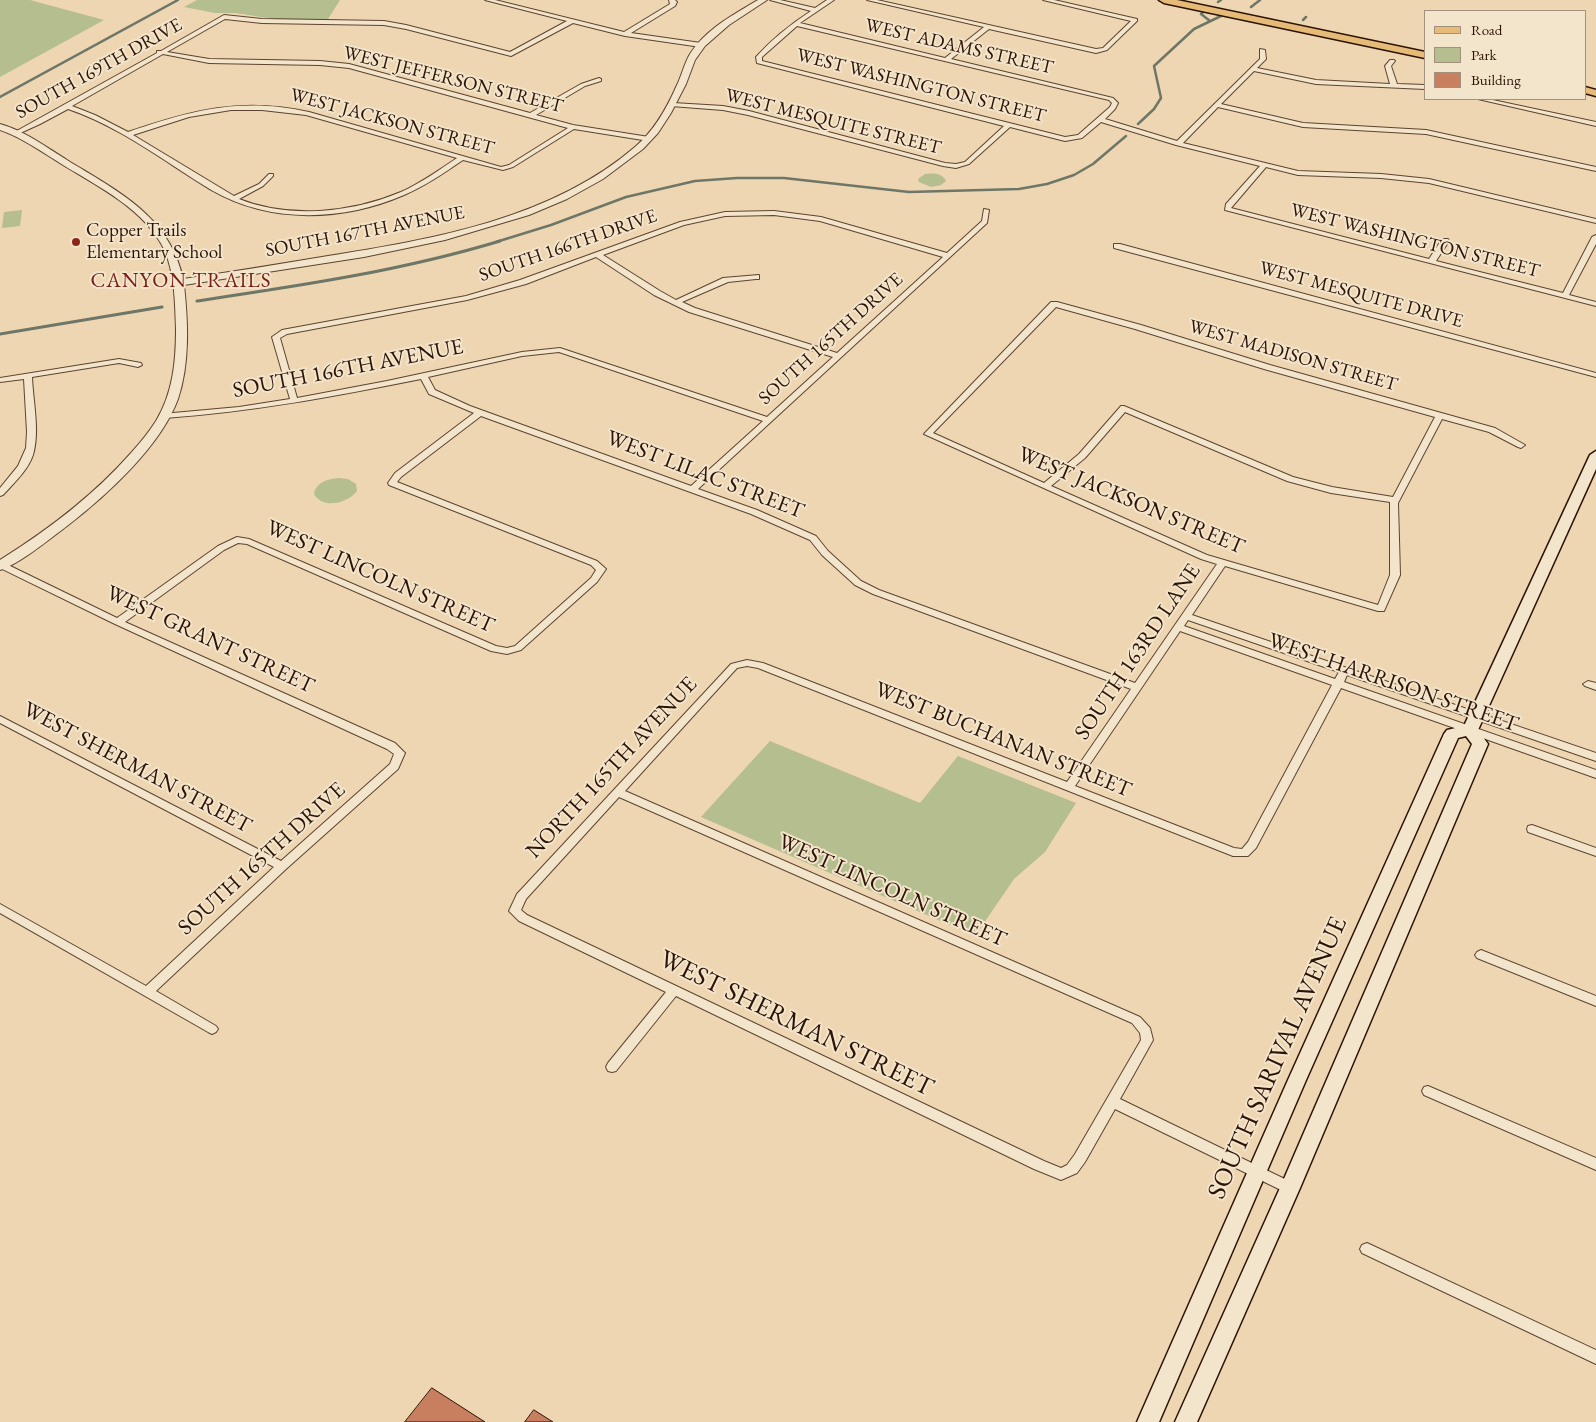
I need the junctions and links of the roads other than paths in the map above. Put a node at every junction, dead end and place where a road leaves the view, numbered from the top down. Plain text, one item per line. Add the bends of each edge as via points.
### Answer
1 (488, 0) edge
2 (673, 0) edge
3 (763, 0) edge
4 (773, 0) edge
5 (790, 0) edge
6 (831, 0) edge
7 (870, 0) edge
8 (1046, 0) edge
9 (1164, 0) edge
10 (1191, 0) edge
11 (817, 9) junction
12 (1209, 10) junction
13 (1282, 19) junction
14 (572, 21) junction
15 (795, 24) junction
16 (988, 27) junction
17 (625, 34) junction
18 (701, 45) junction
19 (1424, 49) edge
20 (1262, 50) dead end
21 (159, 52) junction
22 (1424, 55) edge
23 (946, 60) junction
24 (1392, 61) dead end
25 (1253, 69) junction
26 (599, 80) dead end
27 (1394, 85) junction
28 (1424, 87) edge
29 (1487, 100) edge
30 (673, 105) junction
31 (1217, 105) junction
32 (66, 106) junction
33 (531, 115) junction
34 (1100, 119) junction
35 (1596, 124) edge
36 (1009, 125) junction
37 (0, 127) edge
38 (573, 127) junction
39 (16, 133) junction
40 (127, 134) junction
41 (649, 139) junction
42 (1178, 144) junction
43 (462, 158) junction
44 (1263, 166) junction
45 (1596, 169) edge
46 (271, 175) dead end
47 (233, 199) junction
48 (986, 210) dead end
49 (1596, 221) edge
50 (1596, 237) edge
51 (1445, 241) dead end
52 (1117, 246) dead end
53 (598, 255) junction
54 (949, 256) junction
55 (1430, 262) junction
56 (756, 277) dead end
57 (179, 283) junction
58 (1565, 296) junction
59 (675, 303) junction
60 (1596, 304) edge
61 (838, 356) junction
62 (138, 365) dead end
63 (28, 375) junction
64 (423, 375) junction
65 (1596, 375) edge
66 (0, 380) edge
67 (294, 400) junction
68 (479, 413) junction
69 (1440, 415) junction
70 (165, 416) junction
71 (769, 420) junction
72 (928, 434) joint
73 (1521, 445) dead end
74 (1596, 455) edge
75 (1045, 486) junction
76 (692, 490) junction
77 (0, 493) edge
78 (1396, 500) junction
79 (1222, 563) junction
80 (1, 566) edge
81 (1186, 616) junction
82 (118, 622) junction
83 (1178, 627) junction
84 (748, 663) joint
85 (1345, 670) junction
86 (1338, 683) junction
87 (1136, 688) junction
88 (0, 719) edge
89 (1474, 722) junction
90 (400, 753) joint
91 (1596, 757) edge
92 (1596, 774) edge
93 (1069, 787) junction
94 (618, 792) junction
95 (1532, 828) dead end
96 (1596, 852) edge
97 (282, 866) junction
98 (0, 908) edge
99 (515, 911) joint
100 (1481, 955) dead end
101 (673, 991) junction
102 (147, 992) junction
103 (1596, 1002) edge
104 (212, 1029) dead end
105 (612, 1067) dead end
106 (1428, 1091) dead end
107 (1111, 1101) junction
108 (1596, 1164) edge
109 (1257, 1172) junction
110 (1290, 1188) junction
111 (1367, 1249) dead end
112 (1596, 1357) edge
113 (1148, 1422) edge
114 (1186, 1422) edge

1 - 14 street
2 - 17 street via 673,5
3 - 18 street, SOUTH 167TH AVENUE via 728,22
4 - 11 street
5 - 11 street
6 - 11 street
7 - 16 street
8 - 16 street via 1135,20 1101,51
9 - 12 main road
10 - 13 main road
11 - 15 street
12 - 13 main road via 1268,20
12 - 22 main road
13 - 19 main road
14 - 17 street
14 - 21 street, SOUTH 169TH DRIVE via 511,54 384,23 262,22 224,17
15 - 23 street, WEST ADAMS STREET
15 - 36 street, WEST WASHINGTON STREET via 759,57 759,62
16 - 23 street
17 - 18 street
18 - 30 street, SOUTH 167TH AVENUE
20 - 25 street via 1263,59
21 - 32 street, SOUTH 169TH DRIVE
21 - 33 street, WEST JEFFERSON STREET via 218,62 349,66
23 - 34 street, WEST ADAMS STREET via 1111,99 1115,103 1113,108
24 - 27 street via 1388,66
25 - 27 street via 1316,82
25 - 31 street
26 - 33 street via 583,85
27 - 28 street
29 - 35 street
30 - 36 street, WEST MESQUITE STREET via 749,113 956,166 967,163
30 - 41 street, SOUTH 167TH AVENUE
31 - 42 street
31 - 45 street via 1303,125 1437,134
32 - 39 street, SOUTH 169TH DRIVE
32 - 40 street
33 - 38 street, WEST JEFFERSON STREET
34 - 36 street, WEST WASHINGTON STREET via 1075,139
34 - 42 street
37 - 39 street
38 - 41 street, WEST JEFFERSON STREET
38 - 43 street, WEST JACKSON STREET via 501,169
39 - 57 street via 136,210 150,223 168,249
40 - 43 street, WEST JACKSON STREET via 209,111 285,109
40 - 47 street
41 - 57 street, SOUTH 167TH AVENUE via 616,167 575,190 459,234 347,257
42 - 44 street
43 - 47 street via 392,198 336,210 289,212
44 - 49 street via 1361,179 1429,181
44 - 55 street, WEST WASHINGTON STREET via 1227,209
46 - 47 street via 261,185
48 - 54 street, SOUTH 165TH DRIVE via 985,222
50 - 58 street
51 - 55 street
52 - 65 street, WEST MESQUITE DRIVE
53 - 54 street, SOUTH 166TH DRIVE via 682,223 725,214 774,213 821,219
53 - 59 street
53 - 67 street, SOUTH 166TH DRIVE via 467,298 285,332 276,337
54 - 61 street, SOUTH 165TH DRIVE
55 - 58 street, WEST WASHINGTON STREET
56 - 59 street via 726,280
57 - 70 street via 181,360
58 - 60 street, WEST WASHINGTON STREET
59 - 61 street
61 - 71 street, SOUTH 165TH DRIVE
62 - 63 street via 119,360
63 - 66 street
63 - 77 street via 30,449 25,462
64 - 67 street, SOUTH 166TH AVENUE
64 - 68 street, WEST LILAC STREET via 432,392
64 - 71 street, SOUTH 166TH AVENUE via 537,350 560,350
67 - 70 street, SOUTH 166TH AVENUE via 217,413
68 - 76 street, WEST LILAC STREET
68 - 82 street, WEST LINCOLN STREET via 392,483 594,563 601,569 594,580 518,648 507,651 494,649 249,542 237,540
69 - 72 street, WEST MADISON STREET via 1054,304
69 - 73 street, WEST MADISON STREET via 1492,430
69 - 78 street
70 - 80 street via 129,463 103,490 50,534
71 - 76 street, SOUTH 165TH DRIVE
72 - 75 street, WEST JACKSON STREET
74 - 89 main road
75 - 78 street via 1082,456 1124,408 1290,479 1331,490
75 - 79 street, WEST JACKSON STREET
76 - 87 street, WEST LILAC STREET via 754,512 812,538 858,583 876,592
78 - 79 street, WEST JACKSON STREET via 1394,575 1381,609
79 - 81 street, SOUTH 163RD LANE
80 - 82 street, WEST GRANT STREET
81 - 83 street, SOUTH 163RD LANE
81 - 85 street, WEST HARRISON STREET
82 - 90 street, WEST GRANT STREET via 391,746
83 - 86 street, WEST HARRISON STREET
83 - 87 street, SOUTH 163RD LANE
84 - 93 street, WEST BUCHANAN STREET
84 - 94 street, NORTH 165TH AVENUE via 734,666
85 - 86 street
85 - 89 street, WEST HARRISON STREET
86 - 89 street, WEST HARRISON STREET
86 - 93 street, WEST BUCHANAN STREET via 1252,845 1244,853 1233,852
87 - 93 street, SOUTH 163RD LANE
88 - 97 street, WEST SHERMAN STREET
89 - 91 street, WEST HARRISON STREET
89 - 92 street, WEST HARRISON STREET
89 - 109 main road, SOUTH SARIVAL AVENUE via 1452,734
89 - 110 main road via 1480,744
90 - 97 street, SOUTH 165TH DRIVE via 394,766
94 - 99 street, NORTH 165TH AVENUE via 521,897
94 - 107 street, WEST LINCOLN STREET via 1136,1020 1146,1031 1147,1040
95 - 96 street
97 - 102 street, SOUTH 165TH DRIVE
98 - 102 street
99 - 101 street, WEST SHERMAN STREET via 522,918
100 - 103 street
101 - 105 street
101 - 107 street, WEST SHERMAN STREET via 1060,1174 1072,1169
102 - 104 street
106 - 108 street
107 - 109 street
109 - 110 street
109 - 113 main road, SOUTH SARIVAL AVENUE
110 - 114 main road
111 - 112 street

